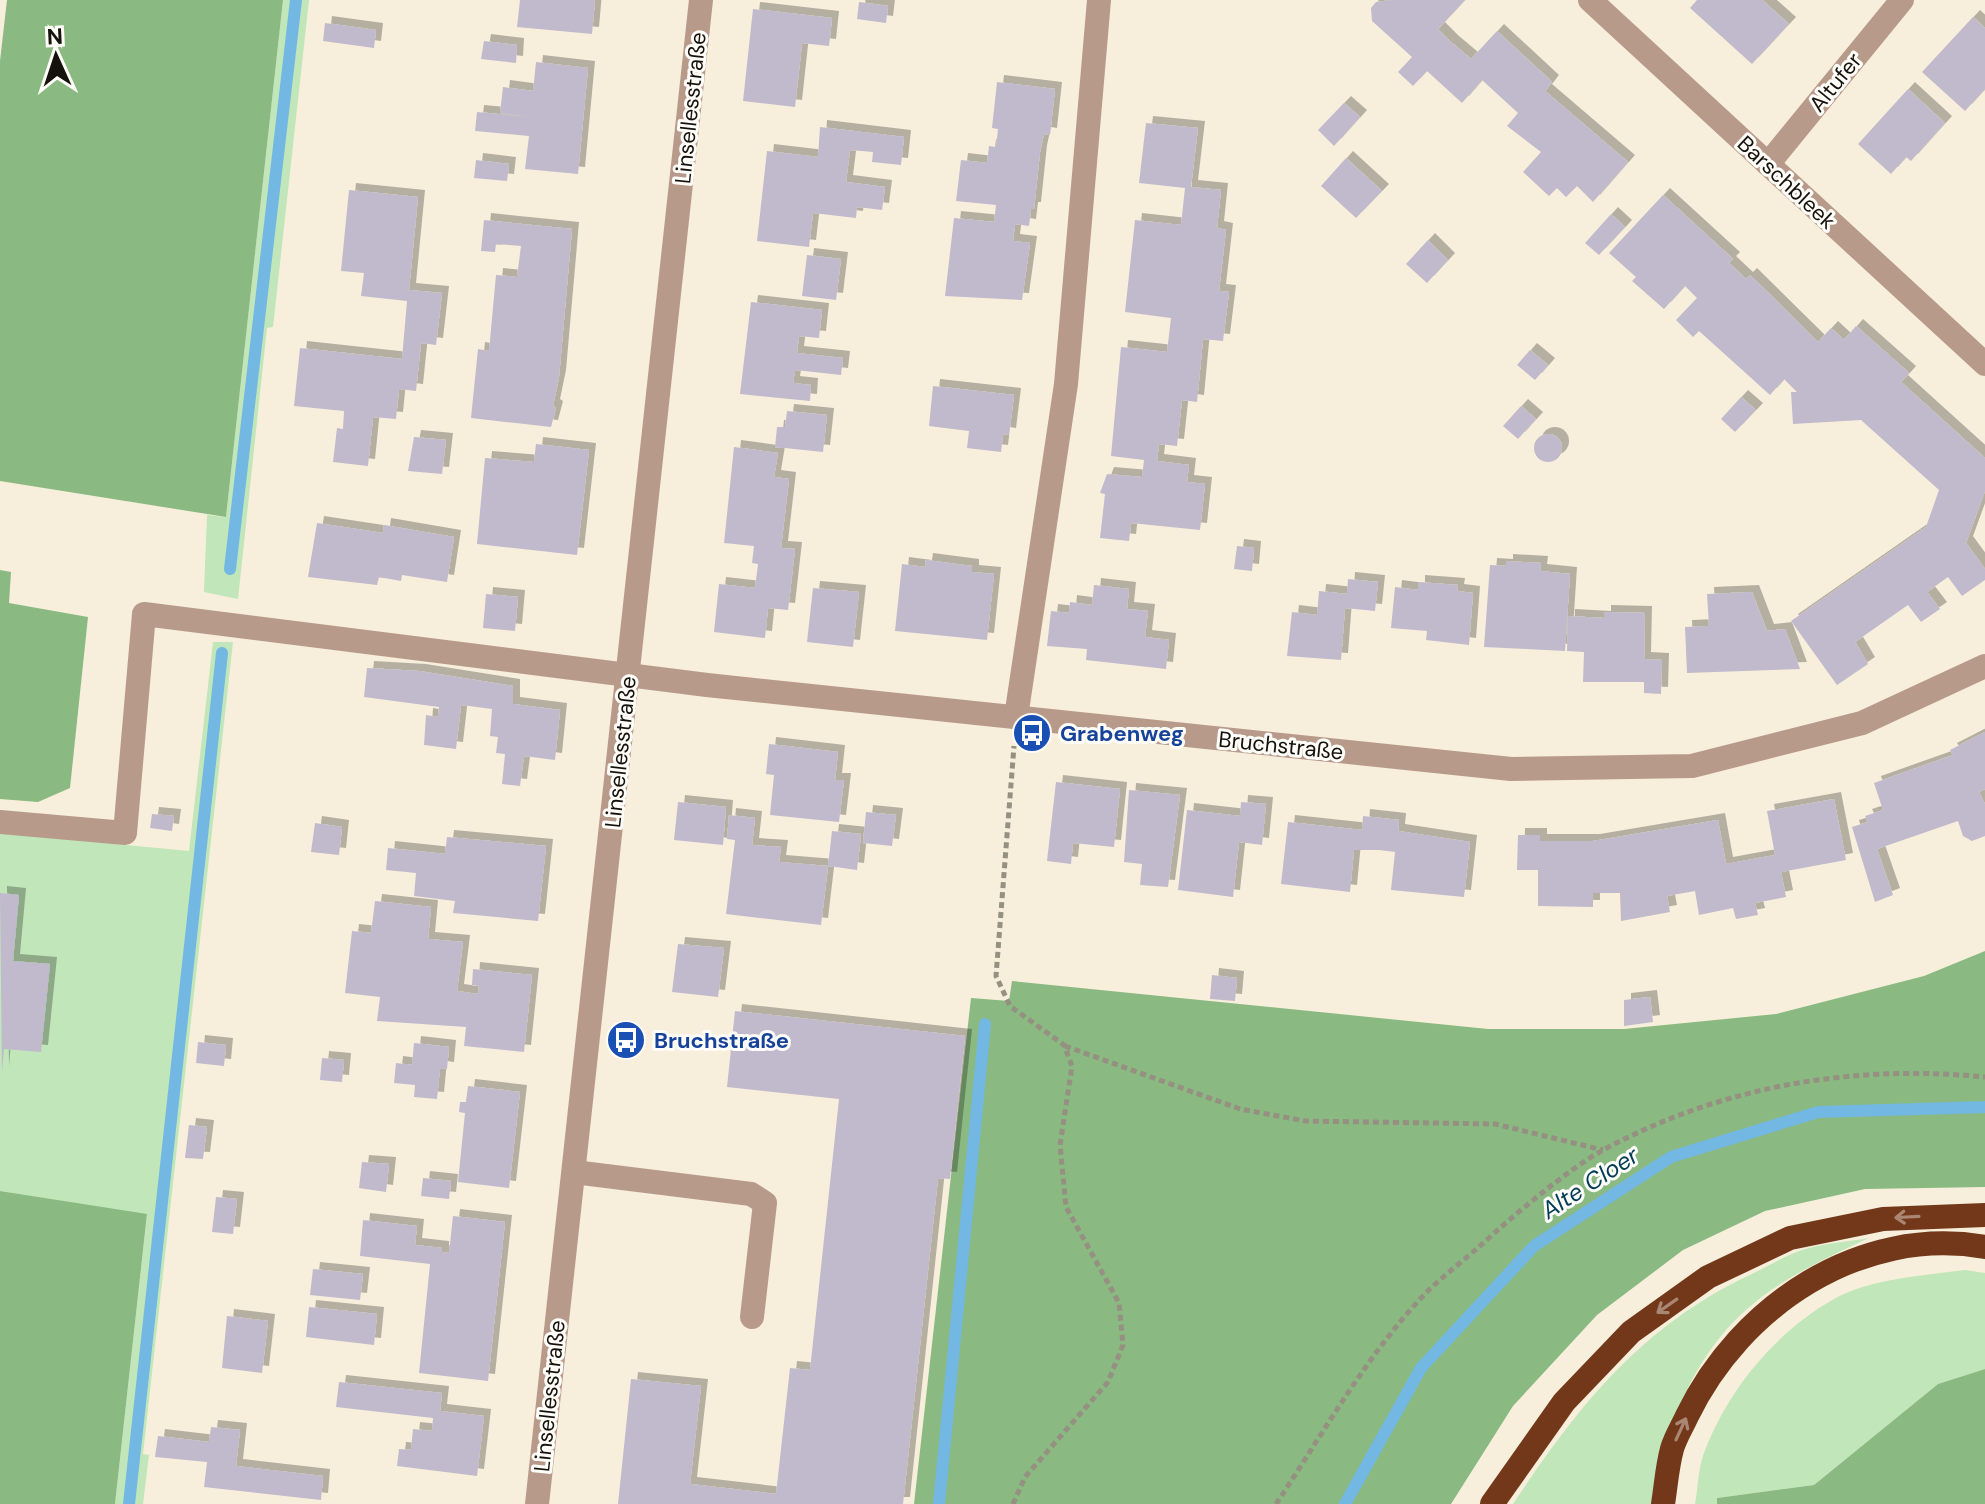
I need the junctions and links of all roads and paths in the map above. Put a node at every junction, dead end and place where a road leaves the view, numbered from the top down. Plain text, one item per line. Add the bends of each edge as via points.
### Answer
1 (701, 0) edge
2 (1099, 0) edge
3 (1590, 0) edge
4 (1902, 0) edge
5 (1768, 164) junction
6 (1985, 364) edge
7 (1985, 666) edge
8 (628, 675) junction
9 (1016, 717) junction
10 (0, 822) edge
11 (1064, 1045) junction
12 (1985, 1077) edge
13 (1603, 1150) junction
14 (574, 1172) junction
15 (1985, 1215) edge
16 (1985, 1247) edge
17 (752, 1317) dead end
18 (537, 1504) edge
19 (1013, 1504) edge
20 (1276, 1504) edge
21 (1492, 1504) edge
22 (1663, 1504) edge

1 - 8 street, Linsellesstraße
2 - 9 street via 1066,384
3 - 5 street, Barschbleek
4 - 5 street, Altufer
5 - 6 street, Barschbleek
7 - 9 street, Bruchstraße via 1862,723 1692,766 1511,769
8 - 9 street, Bruchstraße
8 - 10 street, Bruchstraße via 144,614 125,833
8 - 14 street, Linsellesstraße
9 - 11 path via 996,976 1010,1006
11 - 13 path via 1240,1109 1305,1121 1495,1124
11 - 19 path via 1072,1066 1060,1145 1066,1207 1119,1303 1123,1345 1108,1382 1025,1477
12 - 13 path via 1861,1072 1778,1084 1685,1113
13 - 20 path via 1504,1224 1422,1297 1367,1368
14 - 17 street via 751,1194 765,1203
14 - 18 street, Linsellesstraße
15 -> 21 highway via 1883,1219 1790,1238 1708,1277 1631,1332 1564,1402
22 -> 16 highway via 1672,1449 1705,1379 1762,1313 1824,1271 1898,1247

